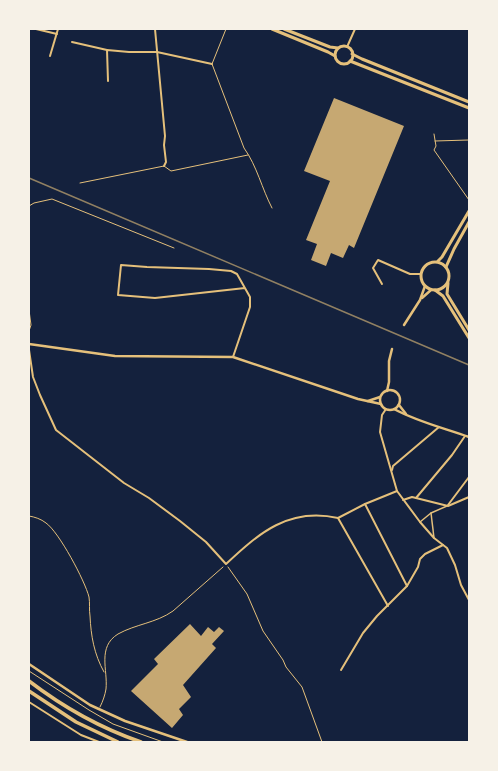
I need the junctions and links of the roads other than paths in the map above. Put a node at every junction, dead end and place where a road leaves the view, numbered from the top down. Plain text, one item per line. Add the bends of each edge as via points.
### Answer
1 (36, 29) edge
2 (58, 29) edge
3 (155, 29) edge
4 (226, 29) edge
5 (272, 29) edge
6 (284, 29) edge
7 (355, 29) edge
8 (57, 34) junction
9 (72, 42) dead end
10 (347, 47) junction
11 (338, 48) junction
12 (107, 50) junction
13 (157, 52) junction
14 (352, 54) junction
15 (50, 56) dead end
16 (335, 56) junction
17 (350, 61) junction
18 (212, 64) junction
19 (108, 81) dead end
20 (469, 102) edge
21 (469, 108) edge
22 (434, 134) dead end
23 (469, 140) edge
24 (435, 141) junction
25 (249, 155) junction
26 (164, 166) junction
27 (80, 183) dead end
28 (469, 200) edge
29 (272, 208) dead end
30 (469, 211) edge
31 (469, 222) edge
32 (438, 261) junction
33 (446, 267) junction
34 (420, 274) junction
35 (448, 283) junction
36 (382, 284) dead end
37 (425, 286) junction
38 (245, 288) junction
39 (433, 290) junction
40 (420, 300) junction
41 (404, 325) dead end
42 (469, 330) edge
43 (469, 338) edge
44 (29, 344) edge
45 (392, 349) dead end
46 (29, 350) edge
47 (233, 357) junction
48 (389, 382) junction
49 (387, 390) junction
50 (392, 390) junction
51 (380, 397) junction
52 (367, 401) junction
53 (381, 404) junction
54 (399, 405) junction
55 (386, 409) junction
56 (394, 409) junction
57 (406, 414) junction
58 (439, 428) junction
59 (465, 435) junction
60 (469, 437) edge
61 (392, 471) junction
62 (469, 478) edge
63 (397, 491) junction
64 (469, 497) edge
65 (416, 498) junction
66 (403, 500) junction
67 (365, 504) junction
68 (448, 506) junction
69 (431, 513) junction
70 (338, 518) junction
71 (420, 522) junction
72 (434, 538) junction
73 (442, 544) junction
74 (407, 586) junction
75 (469, 600) edge
76 (388, 606) junction
77 (29, 664) edge
78 (341, 670) dead end
79 (29, 681) edge
80 (29, 692) edge
81 (29, 702) edge
82 (98, 742) edge
83 (118, 742) edge
84 (141, 742) edge
85 (188, 742) edge

1 - 8 street
2 - 8 street
3 - 13 street
4 - 18 lane
5 - 16 main road
6 - 11 main road
7 - 10 street
8 - 15 street
9 - 12 street
10 - 11 main road
10 - 14 main road
11 - 16 main road
12 - 13 street
12 - 19 street
13 - 18 street
13 - 26 street via 165,136
14 - 17 main road
14 - 20 main road
16 - 17 main road via 340,63
17 - 21 main road
18 - 25 lane
22 - 24 lane
23 - 24 lane
24 - 28 lane via 434,150
25 - 26 lane via 171,171
25 - 29 lane
26 - 27 lane
30 - 32 main road
31 - 33 main road
32 - 33 main road
32 - 34 main road via 427,264
33 - 35 main road via 450,277
34 - 36 street via 410,274 378,260 373,268
34 - 37 main road
35 - 39 main road via 442,289
35 - 42 main road via 447,294
37 - 39 main road
37 - 40 street
38 - 38 street via 155,298 118,295 121,265 231,271 237,274
38 - 47 street via 250,297 250,307
39 - 40 street
39 - 43 main road via 443,296
40 - 41 street
44 - 47 street via 115,356
45 - 48 street
46 - 70 street via 33,377 56,430 124,483 180,521 206,542 226,564 274,526 312,515
47 - 52 street
48 - 49 street
48 - 50 street
49 - 50 street
49 - 51 street
50 - 54 street via 399,395
51 - 52 street
51 - 53 street
52 - 53 street
53 - 55 street
54 - 56 street
54 - 57 street
55 - 56 street
55 - 61 street via 382,415 380,432
56 - 57 street
57 - 58 street
58 - 59 street
58 - 61 street via 393,466
59 - 60 street
59 - 65 street via 452,455
61 - 63 street
62 - 68 street
63 - 66 street
63 - 67 street
64 - 68 street
65 - 66 street
65 - 68 street
66 - 71 street
67 - 70 street
67 - 74 street
68 - 69 street
69 - 71 street
69 - 72 street
70 - 76 street
71 - 72 street
72 - 73 street
73 - 74 street via 420,559
73 - 75 street via 447,548
74 - 76 street
76 - 78 street via 364,632
77 - 85 street via 98,709
79 - 84 highway via 84,718
80 - 83 highway via 76,722
81 - 82 street via 81,735

